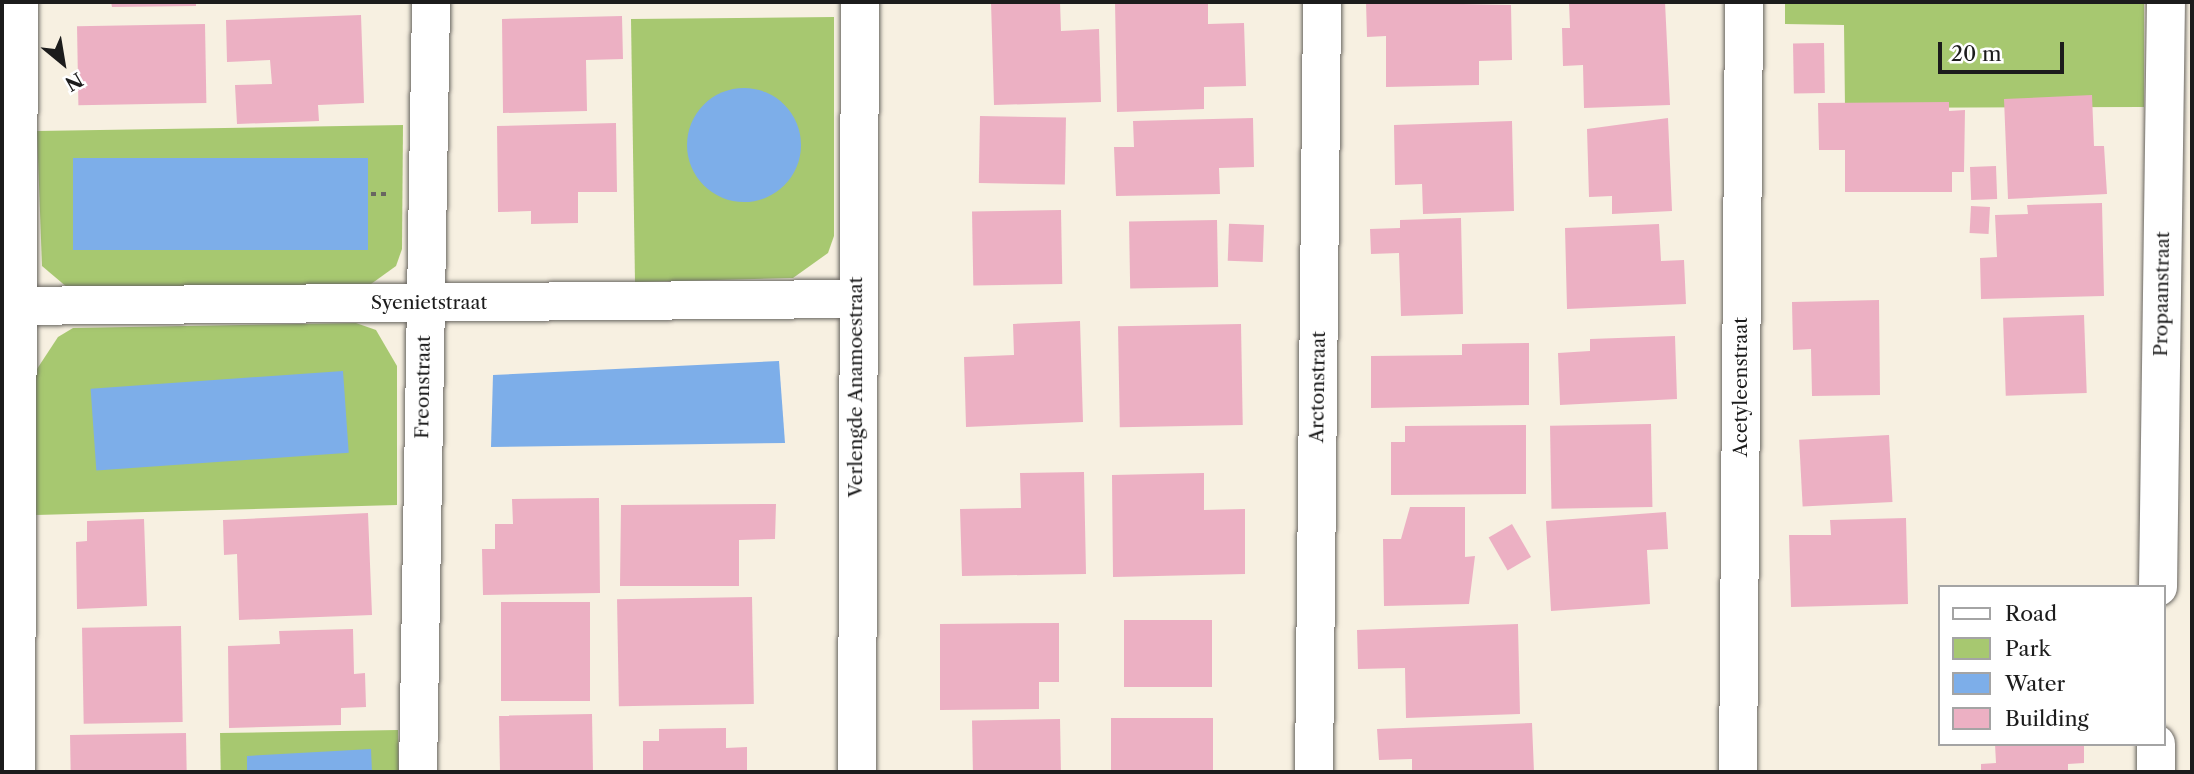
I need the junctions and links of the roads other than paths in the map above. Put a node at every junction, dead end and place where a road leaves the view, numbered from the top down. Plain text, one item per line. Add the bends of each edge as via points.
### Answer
1 (19, 2) edge
2 (431, 2) edge
3 (860, 2) edge
4 (1322, 2) edge
5 (1744, 2) edge
6 (2166, 2) edge
7 (855, 299) junction
8 (424, 303) junction
9 (9, 306) edge
10 (2158, 585) edge
11 (2156, 746) edge
12 (16, 772) edge
13 (418, 772) edge
14 (857, 772) edge
15 (1314, 772) edge
16 (1738, 772) edge
17 (2156, 772) edge

1 - 9 street
2 - 8 street, Freonstraat
3 - 7 street, Verlengde Anamoestraat
4 - 15 street, Arctonstraat
5 - 16 street, Acetyleenstraat
6 - 10 street, Propaanstraat
7 - 8 street, Syenietstraat
7 - 14 street, Verlengde Anamoestraat
8 - 9 street, Syenietstraat
8 - 13 street, Freonstraat
9 - 12 street
11 - 17 street

